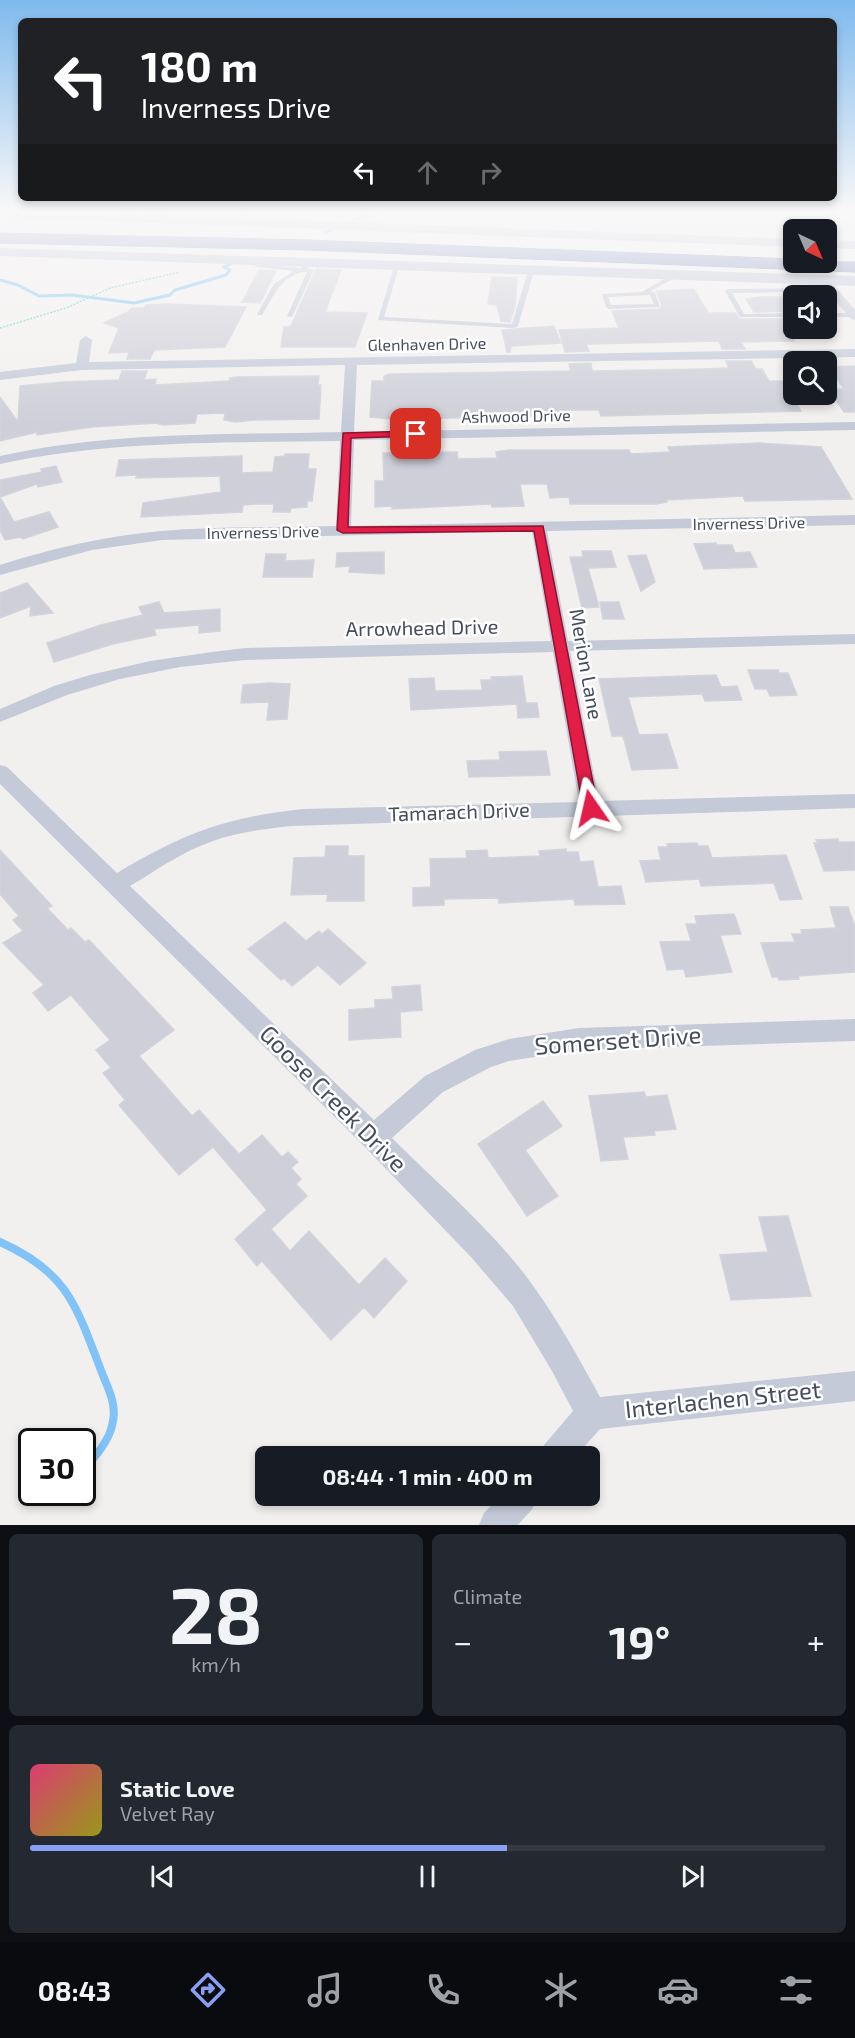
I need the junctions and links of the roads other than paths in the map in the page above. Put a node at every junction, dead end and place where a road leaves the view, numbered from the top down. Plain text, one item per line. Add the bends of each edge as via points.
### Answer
1 (284, 280) edge
2 (306, 280) edge
3 (392, 280) edge
4 (528, 280) edge
5 (666, 280) edge
6 (757, 280) edge
7 (855, 281) edge
8 (829, 285) joint
9 (783, 288) edge
10 (644, 294) junction
11 (837, 295) edge
12 (260, 314) dead end
13 (783, 315) edge
14 (837, 315) edge
15 (854, 315) edge
16 (290, 316) dead end
17 (86, 340) dead end
18 (855, 353) edge
19 (351, 362) junction
20 (82, 366) junction
21 (0, 376) edge
22 (855, 426) edge
23 (346, 435) junction
24 (0, 460) edge
25 (855, 520) edge
26 (539, 528) junction
27 (343, 530) junction
28 (0, 570) edge
29 (855, 639) edge
30 (560, 647) junction
31 (0, 716) edge
32 (0, 772) edge
33 (855, 801) edge
34 (591, 808) junction
35 (114, 885) junction
36 (855, 1030) edge
37 (373, 1137) junction
38 (855, 1386) edge
39 (592, 1414) junction
40 (564, 1446) edge
41 (512, 1506) edge
42 (496, 1525) edge

1 - 12 lane via 276,285
2 - 16 lane
3 - 4 lane via 380,320 515,326
5 - 10 lane via 643,291
6 - 8 main road
7 - 8 main road
9 - 13 lane via 728,291 742,316
10 - 10 lane via 614,294 603,295 609,307 658,306 652,293
11 - 15 street
14 - 15 lane
17 - 20 street
18 - 19 street, Glenhaven Drive
19 - 20 street, Glenhaven Drive
19 - 23 street
20 - 21 street, Glenhaven Drive
22 - 23 street, Ashwood Drive
23 - 24 street, Ashwood Drive via 122,441 57,448
23 - 27 street
25 - 26 street, Inverness Drive
26 - 27 street, Inverness Drive
26 - 30 street, Merion Lane
27 - 28 street, Inverness Drive via 113,540 52,553
29 - 30 street, Arrowhead Drive
30 - 31 street, Arrowhead Drive via 246,654 190,659 90,680
30 - 34 street, Merion Lane
32 - 35 street, Goose Creek Drive
33 - 34 street, Tamarach Drive
34 - 35 street, Tamarach Drive via 275,820 201,837
35 - 37 street, Goose Creek Drive
36 - 37 street, Somerset Drive via 579,1039 509,1050 484,1058 434,1084
37 - 39 street, Goose Creek Drive via 481,1246 523,1296
38 - 39 street, Interlachen Street
39 - 40 street
41 - 42 street

